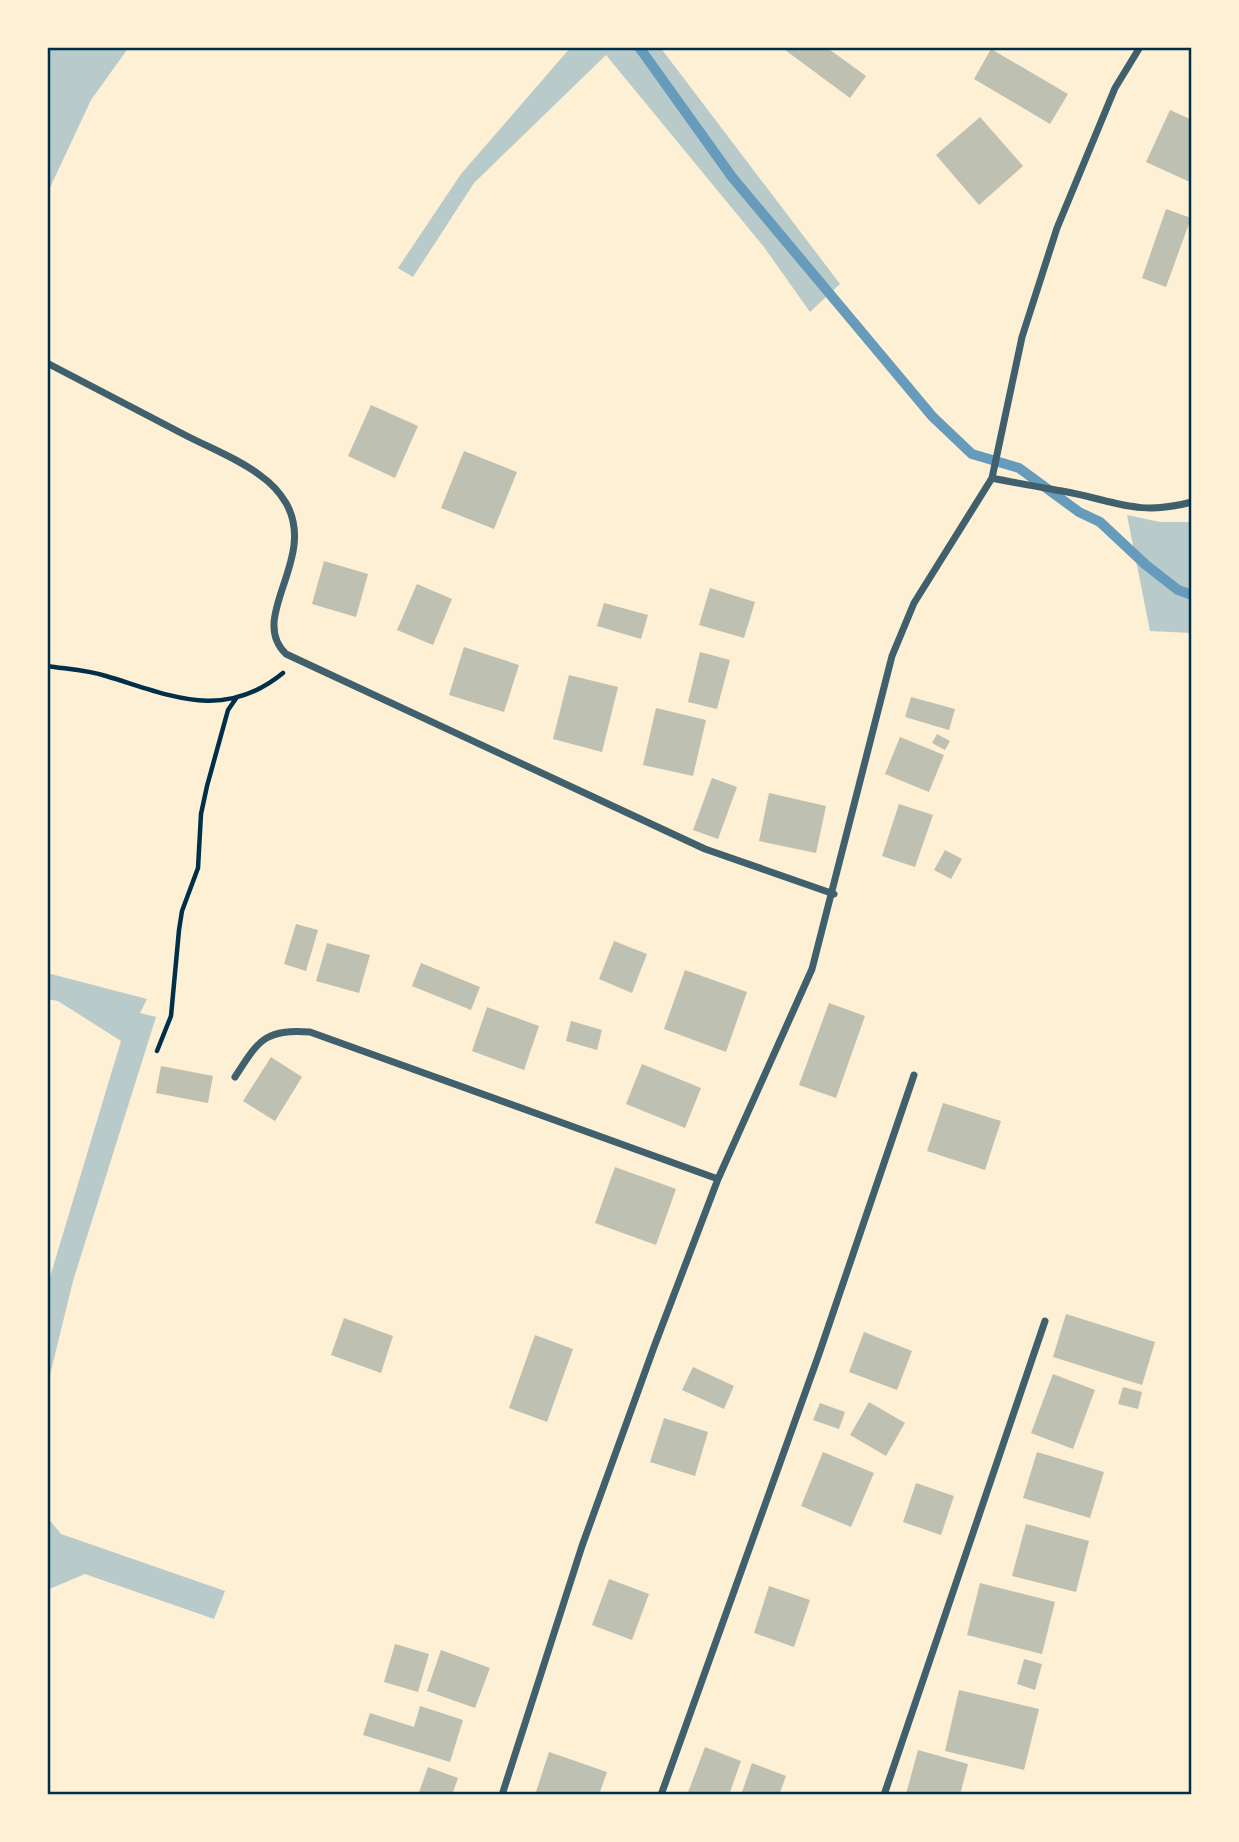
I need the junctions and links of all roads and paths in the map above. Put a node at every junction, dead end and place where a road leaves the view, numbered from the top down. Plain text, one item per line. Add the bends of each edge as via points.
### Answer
1 (1140, 47) edge
2 (47, 363) edge
3 (992, 478) junction
4 (1192, 502) edge
5 (293, 658) junction
6 (47, 666) edge
7 (237, 697) junction
8 (834, 894) junction
9 (157, 1051) dead end
10 (914, 1076) dead end
11 (235, 1077) dead end
12 (718, 1179) junction
13 (1045, 1321) dead end
14 (502, 1795) edge
15 (660, 1795) edge
16 (884, 1795) edge

1 - 3 street via 1115,88 1057,228 1022,337
2 - 5 street via 245,465 278,492 295,524 296,542 272,624 273,637
3 - 4 street via 1129,508
3 - 8 street via 914,603 892,656
5 - 7 path via 285,672 266,687
5 - 8 street via 705,849
6 - 7 path via 102,675 198,702
7 - 9 path via 228,710 207,786 198,868 179,930 171,1016
8 - 12 street via 812,969
10 - 15 street via 815,1367
11 - 12 street via 263,1039 283,1030 310,1032
12 - 14 street via 582,1546
13 - 16 street

